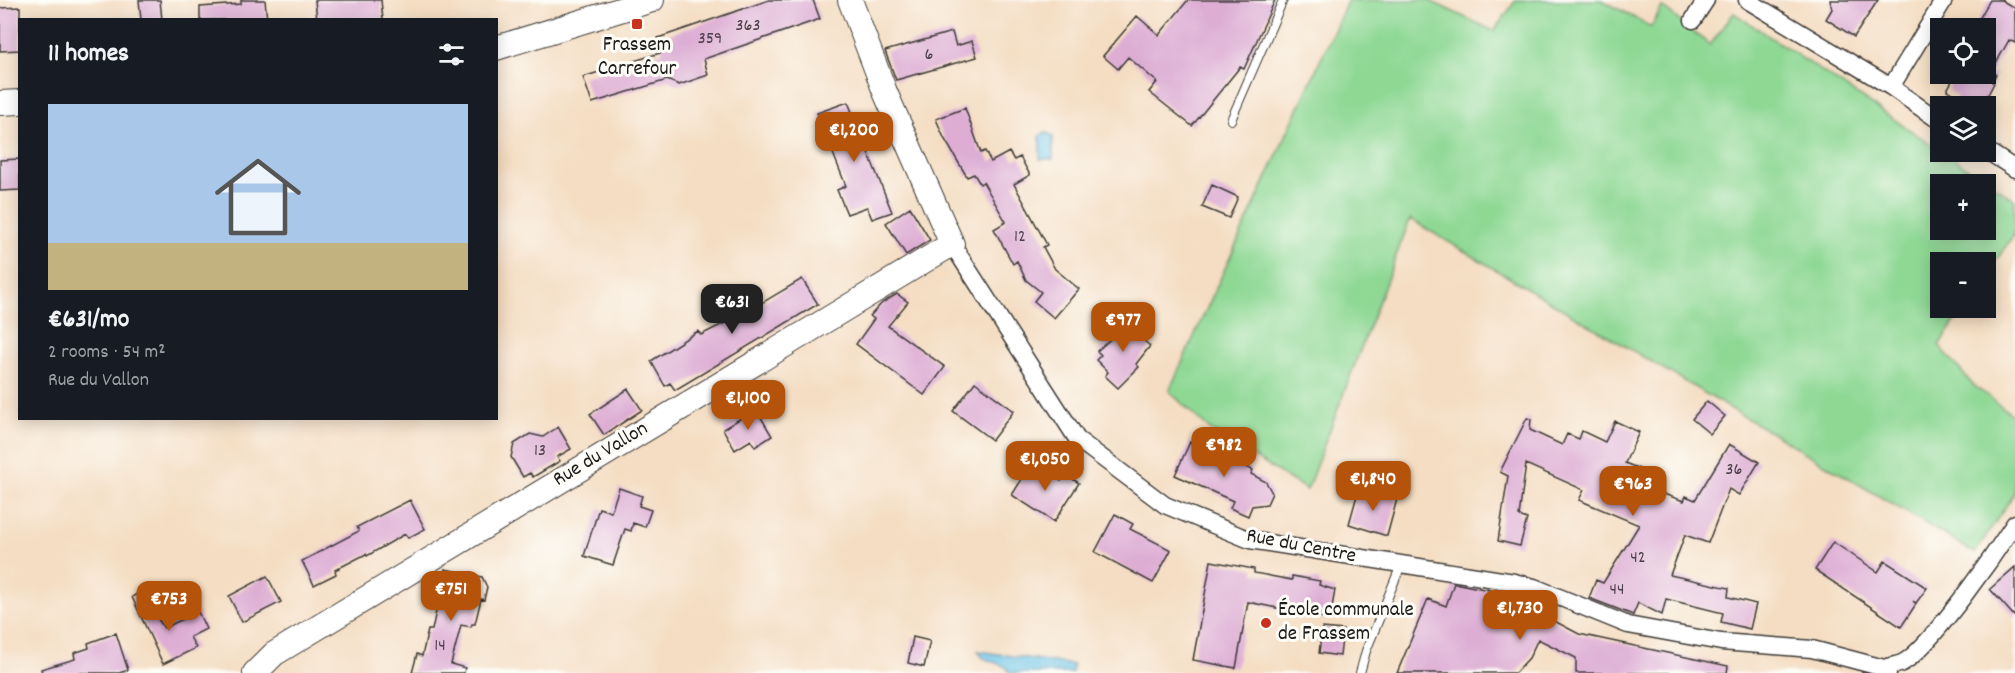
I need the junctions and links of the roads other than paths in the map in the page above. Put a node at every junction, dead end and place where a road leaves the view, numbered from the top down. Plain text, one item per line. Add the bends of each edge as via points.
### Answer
1 (652, 0) edge
2 (850, 0) edge
3 (1283, 0) edge
4 (1706, 0) edge
5 (1747, 0) edge
6 (1944, 0) edge
7 (1693, 20) dead end
8 (498, 47) edge
9 (1891, 87) junction
10 (18, 102) edge
11 (0, 104) edge
12 (1930, 114) edge
13 (1231, 120) dead end
14 (1996, 157) edge
15 (2015, 169) edge
16 (952, 244) junction
17 (2015, 523) edge
18 (1401, 565) junction
19 (1886, 670) edge
20 (255, 673) edge
21 (1360, 673) edge

1 - 8 street
2 - 16 street, Rue du Centre via 885,92
3 - 13 lane
4 - 7 street
5 - 9 street
6 - 9 street
9 - 12 street
10 - 11 street
14 - 15 street
16 - 18 street, Rue du Centre via 1077,439 1165,505 1250,540
16 - 20 street, Rue du Vallon via 274,654
17 - 19 street via 1922,646
18 - 19 street, Rue du Centre via 1534,587 1628,625 1721,642 1812,649
18 - 21 lane

